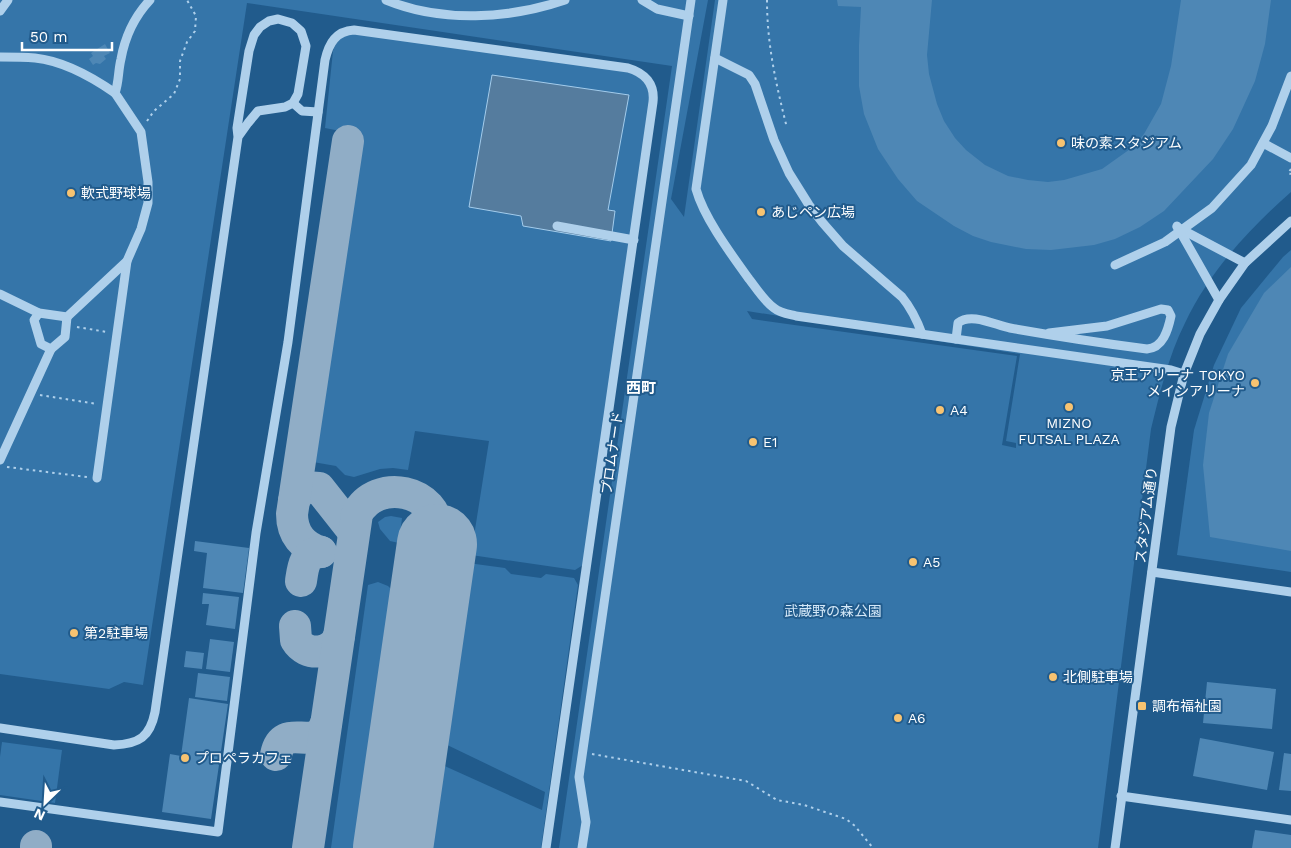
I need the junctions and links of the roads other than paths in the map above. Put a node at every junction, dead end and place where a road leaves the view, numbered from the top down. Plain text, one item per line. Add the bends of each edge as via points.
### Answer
1 (8, 0) edge
2 (150, 0) edge
3 (386, 0) edge
4 (565, 0) edge
5 (642, 0) edge
6 (691, 0) edge
7 (723, 0) edge
8 (0, 11) edge
9 (689, 16) junction
10 (0, 57) edge
11 (715, 58) junction
12 (1291, 76) edge
13 (116, 94) junction
14 (293, 103) junction
15 (318, 112) junction
16 (238, 137) junction
17 (1262, 143) junction
18 (1291, 158) edge
19 (1291, 220) edge
20 (557, 226) dead end
21 (634, 240) junction
22 (126, 261) junction
23 (1245, 263) junction
24 (1115, 265) dead end
25 (0, 294) edge
26 (1219, 300) junction
27 (39, 313) junction
28 (67, 321) junction
29 (1049, 333) junction
30 (922, 334) junction
31 (956, 339) junction
32 (51, 349) junction
33 (1184, 374) junction
34 (0, 460) edge
35 (97, 478) road end
36 (1152, 572) junction
37 (1291, 592) edge
38 (0, 728) edge
39 (1121, 796) junction
40 (0, 802) edge
41 (1291, 820) edge
42 (546, 848) edge
43 (582, 848) edge
44 (1115, 848) edge

1 - 8 street
2 - 13 street via 129,34 121,59
3 - 4 street via 439,13 488,16 541,8
5 - 9 street via 657,9
6 - 9 street, プロムナード
7 - 11 street
9 - 43 street, プロムナード via 579,781 586,822
10 - 13 street via 37,58 68,67 97,80
11 - 30 street via 749,75 782,158 808,205 843,246 902,297
11 - 30 street via 696,189 724,244 764,298 783,313
12 - 17 street, bridge
13 - 22 street via 141,132 148,182 148,204
14 - 15 street via 302,111
14 - 16 street via 258,111
14 - 16 street via 301,86 304,36 297,26 287,21 269,21 260,27 251,42
15 - 21 street via 328,49 334,37 348,30 636,70 650,81 654,95
15 - 40 street via 288,342 256,533 218,832
16 - 38 street via 152,726 140,739 114,745
17 - 18 street
17 - 24 street, bridge via 1251,165 1212,208 1165,242
19 - 23 street, スタジアム通り
20 - 21 street
21 - 42 street
22 - 28 street
22 - 35 street
23 - 26 street, スタジアム通り
23 - 26 street via 1176,226
25 - 27 street
26 - 33 street, スタジアム通り via 1200,334
27 - 28 street
27 - 32 street via 34,320 41,344
28 - 32 street via 65,337
29 - 29 street via 1107,326 1162,309 1168,310 1171,316 1160,345 1155,349
29 - 31 street via 1009,328 972,318 958,323
30 - 31 street
31 - 33 street
32 - 34 street
33 - 36 street, スタジアム通り via 1171,427
36 - 37 street
36 - 39 street, スタジアム通り
39 - 41 street
39 - 44 street, スタジアム通り

